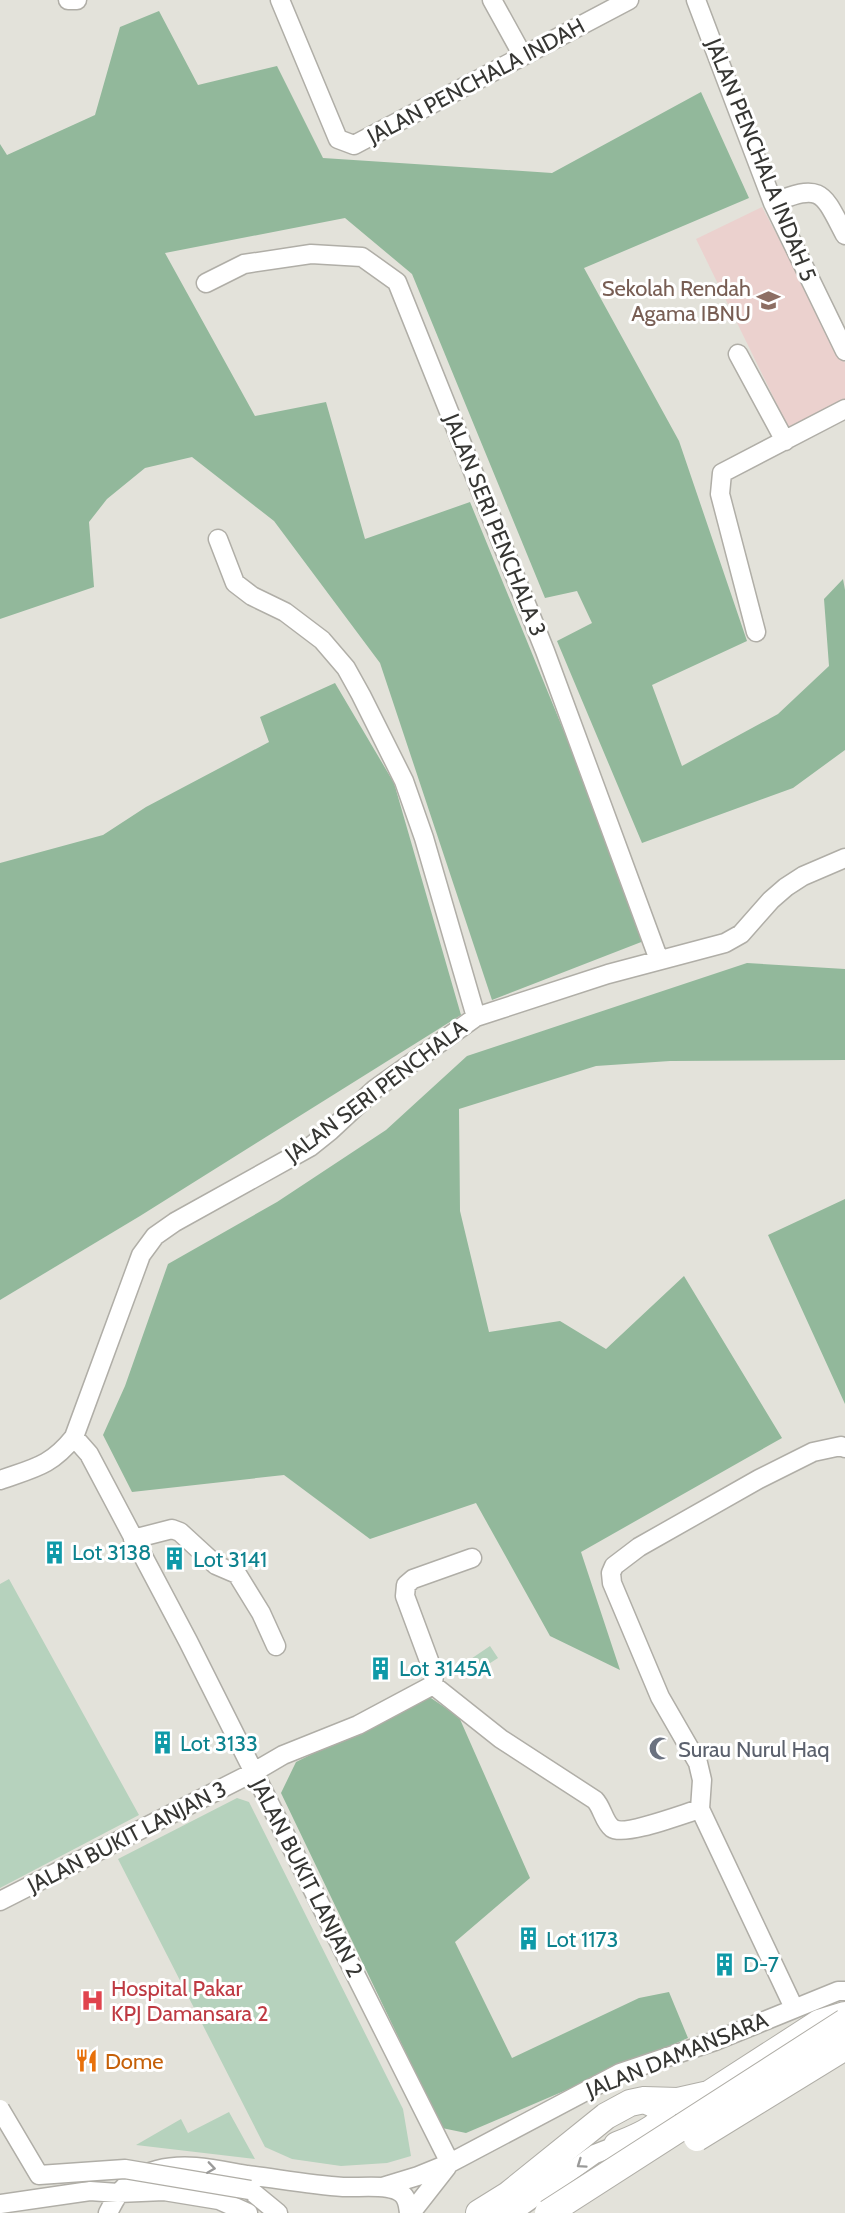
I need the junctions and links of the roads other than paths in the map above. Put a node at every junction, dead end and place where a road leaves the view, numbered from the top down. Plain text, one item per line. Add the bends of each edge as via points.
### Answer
1 (68, 0) edge
2 (76, 0) edge
3 (280, 0) edge
4 (492, 0) edge
5 (629, 0) edge
6 (696, 0) edge
7 (522, 56) junction
8 (773, 203) junction
9 (845, 235) edge
10 (206, 283) dead end
11 (845, 351) edge
12 (738, 354) dead end
13 (845, 409) edge
14 (785, 441) junction
15 (218, 539) dead end
16 (756, 632) dead end
17 (845, 858) edge
18 (659, 960) junction
19 (476, 1017) junction
20 (74, 1437) junction
21 (843, 1447) edge
22 (0, 1480) edge
23 (133, 1539) junction
24 (472, 1558) dead end
25 (276, 1646) dead end
26 (433, 1685) junction
27 (254, 1772) junction
28 (700, 1809) junction
29 (0, 1901) edge
30 (845, 1991) edge
31 (794, 2008) junction
32 (845, 2015) edge
33 (845, 2022) edge
34 (845, 2048) edge
35 (644, 2100) junction
36 (0, 2109) edge
37 (617, 2145) junction
38 (450, 2163) junction
39 (247, 2182) junction
40 (382, 2187) junction
41 (118, 2193) junction
42 (219, 2200) junction
43 (0, 2204) edge
44 (108, 2213) edge
45 (248, 2213) edge
46 (278, 2213) edge
47 (410, 2213) edge
48 (479, 2213) edge
49 (512, 2213) edge
50 (548, 2213) edge
51 (575, 2213) edge

1 - 2 street
3 - 7 street, JALAN PENCHALA INDAH via 338,139 354,145
4 - 7 street
5 - 7 street, JALAN PENCHALA INDAH
6 - 8 street, JALAN PENCHALA INDAH 5
8 - 9 street via 797,193 813,193 827,200
8 - 11 street, JALAN PENCHALA INDAH 5
10 - 18 street, JALAN SERI PENCHALA 3 via 244,264 312,254 362,257 397,282 545,651
12 - 14 street
13 - 14 street
14 - 16 street via 722,473 720,494
15 - 19 street via 235,583 285,612 322,640 346,668 361,695 408,791
17 - 18 street, JALAN SERI PENCHALA via 786,887 741,934 725,943
18 - 19 street, JALAN SERI PENCHALA
19 - 20 street, JALAN SERI PENCHALA via 375,1089 309,1147 154,1236 141,1255
20 - 22 street, JALAN SERI PENCHALA via 48,1463
20 - 23 street, JALAN BUKIT LANJAN 2 via 89,1454
21 - 28 street via 813,1452 759,1479 639,1547 614,1566 611,1573 660,1697 698,1764 702,1780
23 - 25 street via 172,1529 210,1561 237,1574
23 - 27 street, JALAN BUKIT LANJAN 2
24 - 26 street via 406,1585 405,1596 434,1674
26 - 27 street, JALAN BUKIT LANJAN 3 via 358,1725 283,1755
26 - 28 street via 501,1739 595,1800 610,1827 617,1830 643,1826
27 - 29 street, JALAN BUKIT LANJAN 3
27 - 38 street, JALAN BUKIT LANJAN 2
28 - 31 street
30 - 31 street, JALAN DAMANSARA via 838,1990
31 - 38 street, JALAN DAMANSARA via 715,2041 620,2073
32 - 35 highway via 819,2023 709,2094 678,2101
33 - 50 highway, bridge
34 - 37 street via 679,2132
34 - 51 highway, bridge
35 - 37 highway via 659,2108 660,2123
35 - 48 highway via 606,2116 508,2195
36 - 39 street, bridge via 39,2175 125,2169
37 -> 49 street via 595,2154
38 - 40 street, JALAN DAMANSARA
38 - 47 street
39 - 40 street
41 -> 39 street via 135,2178 173,2167 207,2167
39 - 42 street via 222,2189
39 - 46 street
40 - 47 street via 400,2192 408,2201
41 - 42 street via 164,2191
41 - 43 street via 90,2191
41 - 44 street
42 - 45 street

